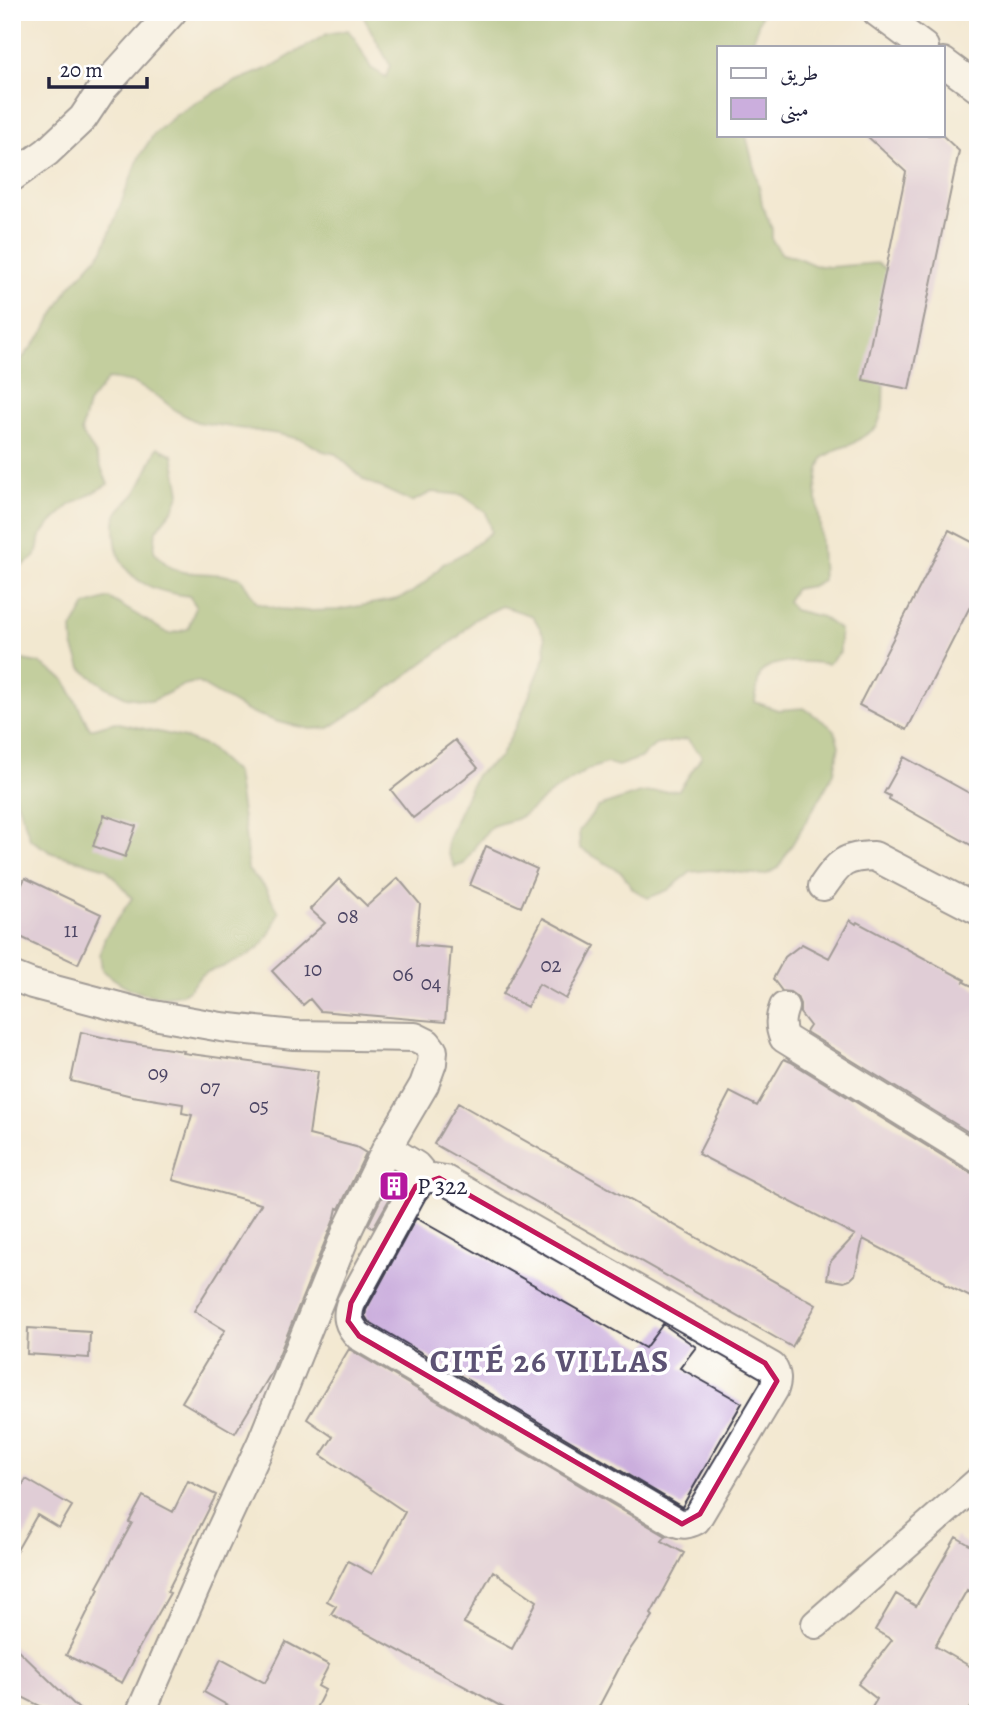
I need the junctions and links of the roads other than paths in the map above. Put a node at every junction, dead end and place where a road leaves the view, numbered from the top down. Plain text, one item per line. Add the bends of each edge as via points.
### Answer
1 (172, 12) edge
2 (877, 12) edge
3 (923, 46) edge
4 (944, 63) edge
5 (978, 88) edge
6 (12, 177) edge
7 (823, 886) dead end
8 (978, 910) edge
9 (12, 976) edge
10 (784, 1007) dead end
11 (387, 1148) junction
12 (978, 1158) edge
13 (426, 1178) junction
14 (978, 1482) edge
15 (816, 1624) dead end
16 (140, 1714) edge

1 - 6 street via 103,88 83,118
2 - 3 street
4 - 5 street
7 - 8 street via 836,867 855,857 874,856
9 - 11 street via 142,1013 221,1027 294,1035 415,1037 433,1051 432,1063
10 - 12 street via 780,1018 784,1038
11 - 13 street
11 - 16 street
13 - 13 street via 413,1191 351,1303 348,1321 352,1329 675,1522 696,1520 774,1388 777,1381 772,1367 445,1180
14 - 15 street

